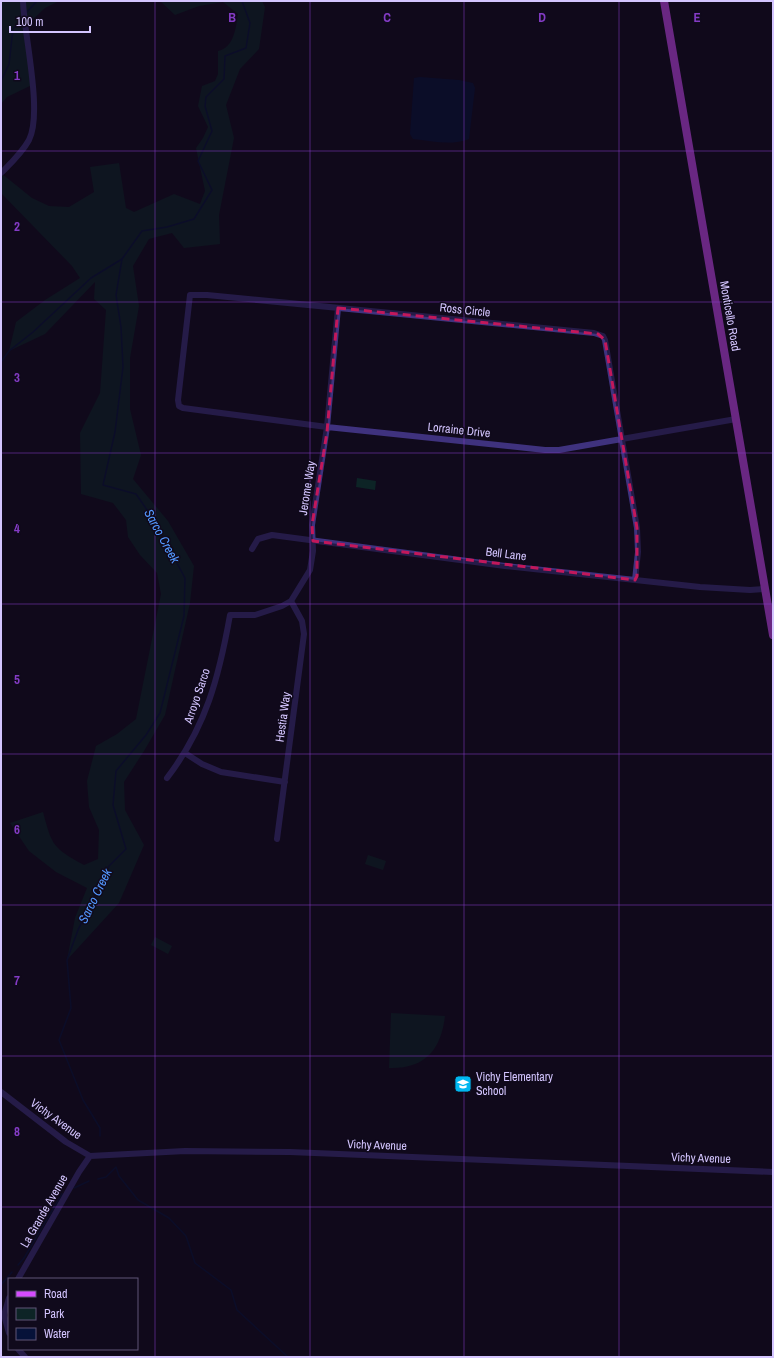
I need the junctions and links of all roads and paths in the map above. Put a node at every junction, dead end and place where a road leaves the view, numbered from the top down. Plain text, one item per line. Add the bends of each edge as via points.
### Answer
1 (23, 1) edge
2 (664, 1) edge
3 (1, 172) edge
4 (338, 308) junction
5 (178, 406) joint
6 (736, 419) junction
7 (328, 427) junction
8 (622, 439) junction
9 (313, 541) junction
10 (252, 549) dead end
11 (635, 580) junction
12 (765, 589) junction
13 (291, 601) junction
14 (773, 635) edge
15 (185, 753) junction
16 (167, 778) dead end
17 (285, 782) junction
18 (277, 839) dead end
19 (1, 1092) edge
20 (90, 1156) junction
21 (773, 1172) edge
22 (19, 1278) edge
23 (8, 1301) edge
24 (8, 1329) edge

1 - 3 street via 33,97 33,129 25,147
2 - 6 main road, Monticello Road
4 - 5 street, Ross Circle via 190,295
4 - 7 street, Jerome Way
4 - 8 street, Ross Circle via 598,334 605,340
5 - 7 street, Lorraine Drive
6 - 8 street, Lorraine Drive
6 - 12 main road, Monticello Road
7 - 8 street, Lorraine Drive via 545,450
7 - 9 street, Jerome Way via 312,525
8 - 11 street, Ross Circle via 638,542
9 - 10 street, Bell Lane via 272,535 258,539
9 - 11 street, Bell Lane
9 - 13 street, Jerome Way via 310,570
11 - 12 street, Bell Lane via 750,590
12 - 14 main road, Monticello Road
13 - 15 street, Arroyo Sarco via 274,610 255,615 230,615 214,689
13 - 17 street, Hestia Way via 302,621 304,634
15 - 16 street, Arroyo Sarco
15 - 17 street via 221,772
17 - 18 street, Hestia Way
19 - 20 street, Vichy Avenue via 66,1142
20 - 21 street, Vichy Avenue via 185,1151 290,1152
20 - 22 street, La Grande Avenue
23 - 24 street via 4,1315

